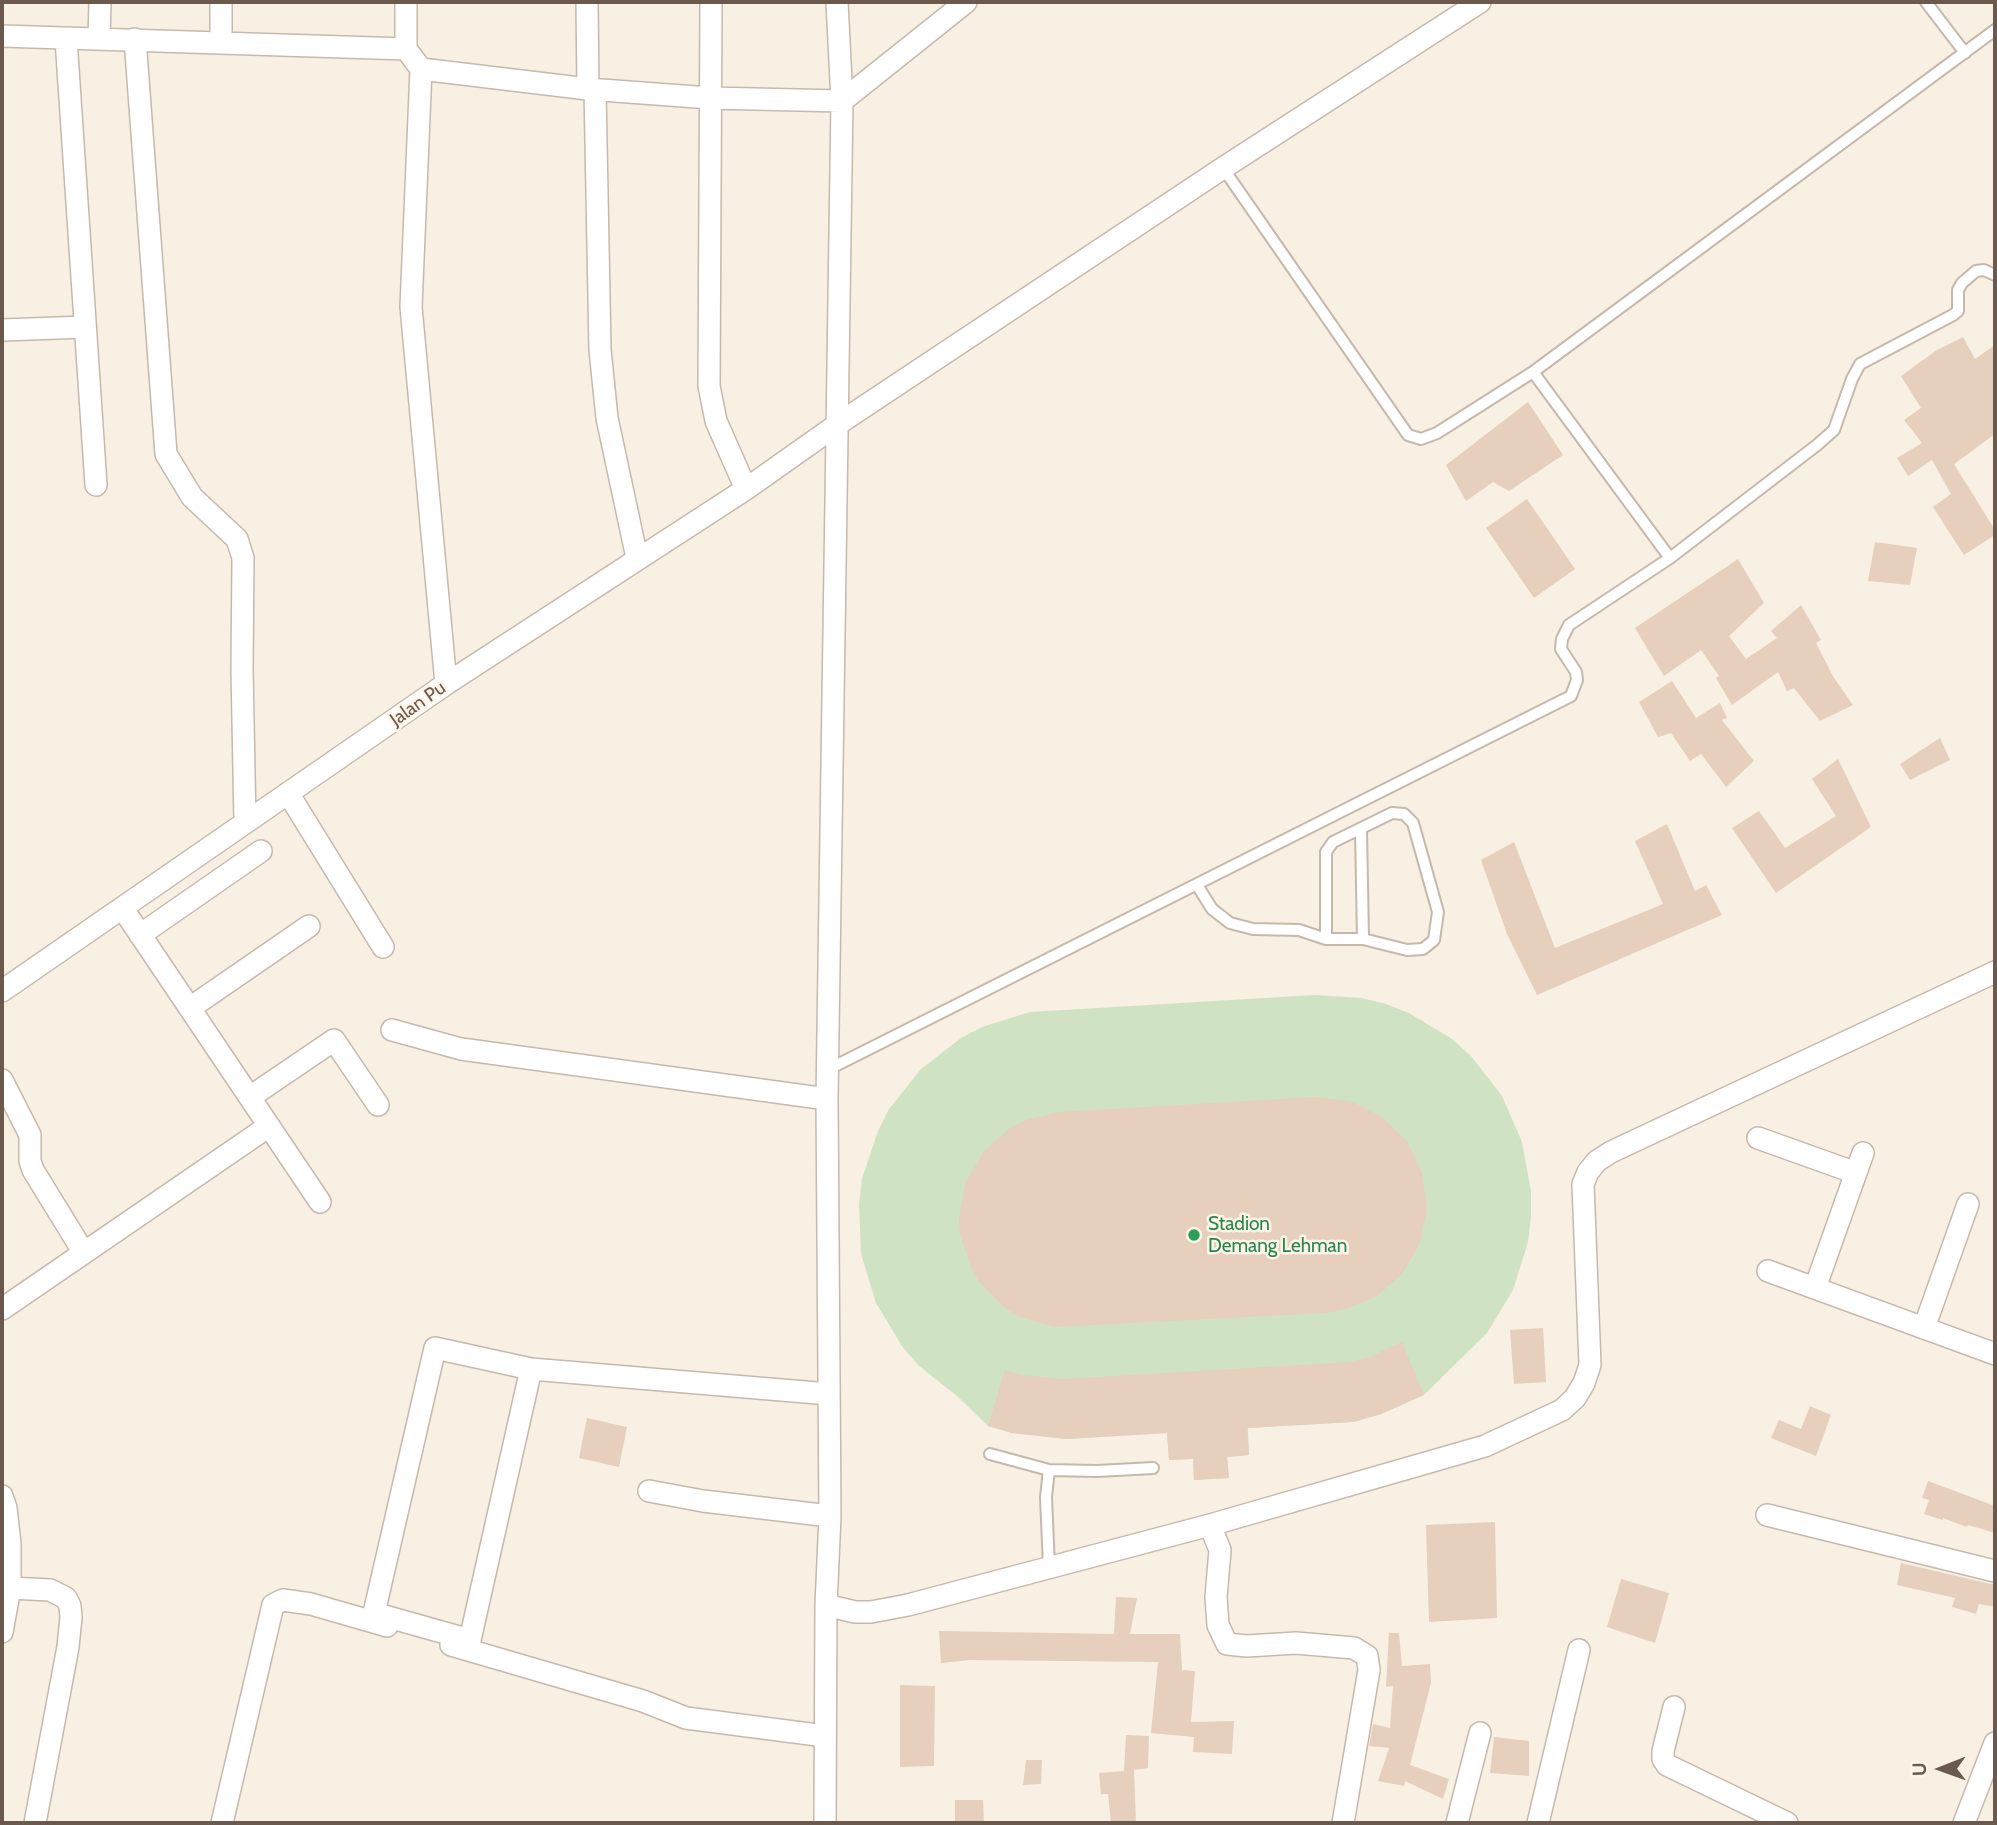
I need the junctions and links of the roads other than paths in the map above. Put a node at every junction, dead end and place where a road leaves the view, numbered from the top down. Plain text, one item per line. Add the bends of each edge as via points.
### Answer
1 (100, 2) edge
2 (221, 2) edge
3 (406, 2) edge
4 (587, 2) edge
5 (711, 2) edge
6 (837, 2) edge
7 (966, 2) edge
8 (1480, 2) edge
9 (1926, 2) edge
10 (1995, 30) edge
11 (2, 36) edge
12 (66, 39) junction
13 (99, 39) junction
14 (135, 39) junction
15 (221, 43) junction
16 (405, 48) junction
17 (1965, 53) junction
18 (421, 69) junction
19 (591, 89) junction
20 (710, 98) junction
21 (842, 101) junction
22 (1223, 168) junction
23 (1995, 275) edge
24 (85, 327) junction
25 (2, 330) edge
26 (1533, 372) junction
27 (838, 424) junction
28 (96, 485) dead end
29 (746, 489) junction
30 (637, 558) junction
31 (1670, 558) junction
32 (446, 684) junction
33 (288, 793) junction
34 (245, 823) junction
35 (1361, 829) junction
36 (261, 852) dead end
37 (1197, 885) junction
38 (123, 909) junction
39 (309, 926) dead end
40 (140, 934) junction
41 (1326, 939) junction
42 (1363, 939) junction
43 (383, 947) dead end
44 (1995, 972) edge
45 (2, 991) edge
46 (190, 1008) junction
47 (392, 1030) dead end
48 (827, 1070) junction
49 (2, 1080) edge
50 (250, 1097) junction
51 (827, 1099) junction
52 (378, 1105) dead end
53 (269, 1126) junction
54 (1758, 1138) dead end
55 (320, 1202) dead end
56 (1968, 1204) dead end
57 (84, 1253) junction
58 (1768, 1271) dead end
59 (1815, 1288) junction
60 (2, 1309) edge
61 (1924, 1328) junction
62 (1995, 1354) edge
63 (531, 1369) junction
64 (829, 1394) junction
65 (990, 1454) dead end
66 (1153, 1468) dead end
67 (1049, 1470) junction
68 (649, 1491) dead end
69 (3, 1505) edge
70 (1767, 1515) dead end
71 (830, 1516) junction
72 (1210, 1525) junction
73 (1049, 1567) junction
74 (1995, 1571) edge
75 (10, 1588) junction
76 (826, 1605) junction
77 (2, 1632) edge
78 (1579, 1650) dead end
79 (1674, 1707) dead end
80 (1480, 1733) dead end
81 (825, 1736) junction
82 (1995, 1744) edge
83 (35, 1823) edge
84 (222, 1823) edge
85 (825, 1823) edge
86 (1343, 1823) edge
87 (1457, 1823) edge
88 (1538, 1823) edge
89 (1787, 1823) edge
90 (1964, 1823) edge

1 - 13 street
2 - 15 street
3 - 16 street
4 - 19 street
5 - 20 street
6 - 21 street
7 - 21 street
8 - 22 street, Jalan Pu
9 - 17 lane
10 - 17 lane
11 - 12 street
12 - 13 street
12 - 24 street
13 - 14 street
14 - 15 street
14 - 34 street via 166,454 192,497 237,539 243,558
15 - 16 street
16 - 18 street
17 - 26 lane
18 - 19 street
18 - 32 street via 411,307
19 - 20 street
19 - 30 street via 601,362 607,418
20 - 21 street
20 - 29 street via 709,386 716,421
21 - 27 street
22 - 26 lane via 1408,435 1420,439 1437,433
22 - 27 street, Jalan Pu
23 - 31 lane via 1976,271 1958,290 1958,310 1860,364 1834,430
24 - 25 street
24 - 28 street
26 - 31 lane
27 - 29 street, Jalan Pu
27 - 48 street
29 - 30 street, Jalan Pu
30 - 32 street, Jalan Pu
31 - 37 lane via 1569,625 1561,649 1576,672 1571,696
32 - 33 street, Jalan Pu
33 - 34 street, Jalan Pu
33 - 43 street
34 - 38 street, Jalan Pu
35 - 41 lane via 1333,842 1325,852
35 - 42 lane
35 - 42 lane via 1392,813 1404,814 1413,823 1438,912 1434,940 1423,949 1407,950
36 - 40 street
37 - 41 lane via 1212,909 1230,923 1253,929 1299,930
37 - 48 lane
38 - 40 street
38 - 45 street, Jalan Pu
39 - 46 street
40 - 46 street
41 - 42 lane
44 - 72 street via 1597,1161 1583,1184 1590,1365 1575,1398 1562,1410 1485,1446
46 - 50 street
47 - 51 street via 461,1049
48 - 51 street
49 - 57 street via 30,1135 33,1170
50 - 52 street via 334,1040
50 - 53 street
51 - 64 street
53 - 55 street
53 - 57 street
54 - 59 street via 1860,1163
56 - 61 street
57 - 60 street
58 - 59 street
59 - 61 street
61 - 62 street
63 - 63 street via 470,1640 374,1613 435,1348
63 - 64 street
64 - 71 street
65 - 67 lane
66 - 67 lane
67 - 73 lane
68 - 71 street
69 - 75 street
70 - 74 street
71 - 76 street
72 - 73 street
72 - 86 street via 1220,1550 1218,1625 1227,1644 1331,1646 1354,1648 1367,1656 1369,1670
73 - 76 street via 888,1609 855,1612
75 - 77 street
75 - 83 street via 50,1590 66,1598 70,1606 66,1658
76 - 81 street
78 - 88 street
79 - 89 street via 1662,1759 1667,1765
80 - 87 street
81 - 84 street via 686,1717 311,1604 283,1600 273,1605
81 - 85 street
82 - 90 street

